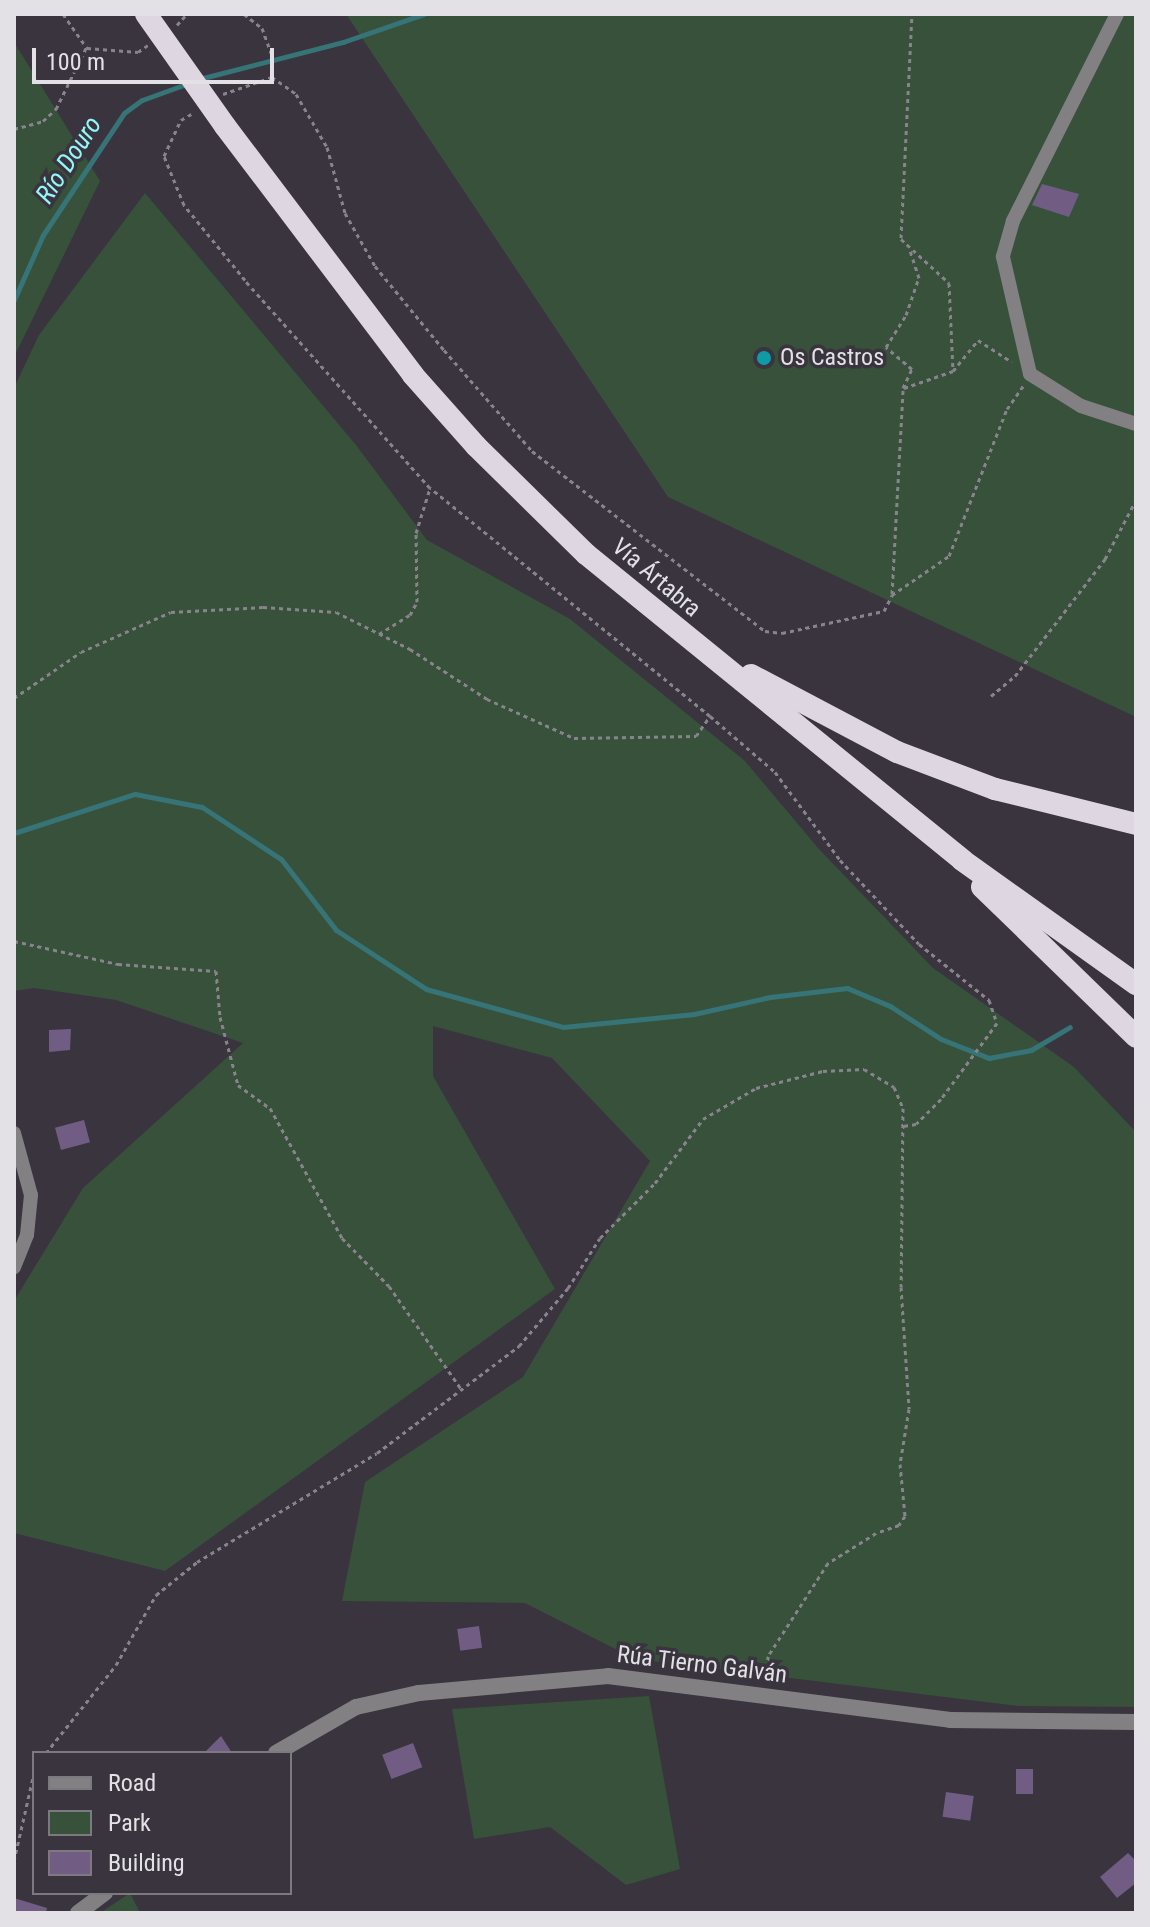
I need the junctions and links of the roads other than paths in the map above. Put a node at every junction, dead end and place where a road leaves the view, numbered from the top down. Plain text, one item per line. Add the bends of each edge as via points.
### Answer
1 (146, 14) edge
2 (1117, 14) edge
3 (1136, 424) edge
4 (634, 594) junction
5 (1136, 824) edge
6 (962, 860) junction
7 (1136, 984) edge
8 (1136, 1037) edge
9 (14, 1133) edge
10 (14, 1268) edge
11 (1136, 1722) edge
12 (279, 1751) edge
13 (102, 1895) edge
14 (78, 1913) edge

1 - 4 highway, Vía Ártabra, bridge via 413,375 476,446
2 - 3 street via 1013,221 1003,257 1030,374 1081,406
4 - 5 highway via 744,671 897,752 995,789
4 - 6 highway, Vía Ártabra
6 - 7 highway, Vía Ártabra
6 - 8 highway via 983,888
9 - 10 street via 31,1195 27,1235
11 - 12 street, Rúa Tierno Galván via 950,1720 608,1676 495,1683 356,1707
13 - 14 street

